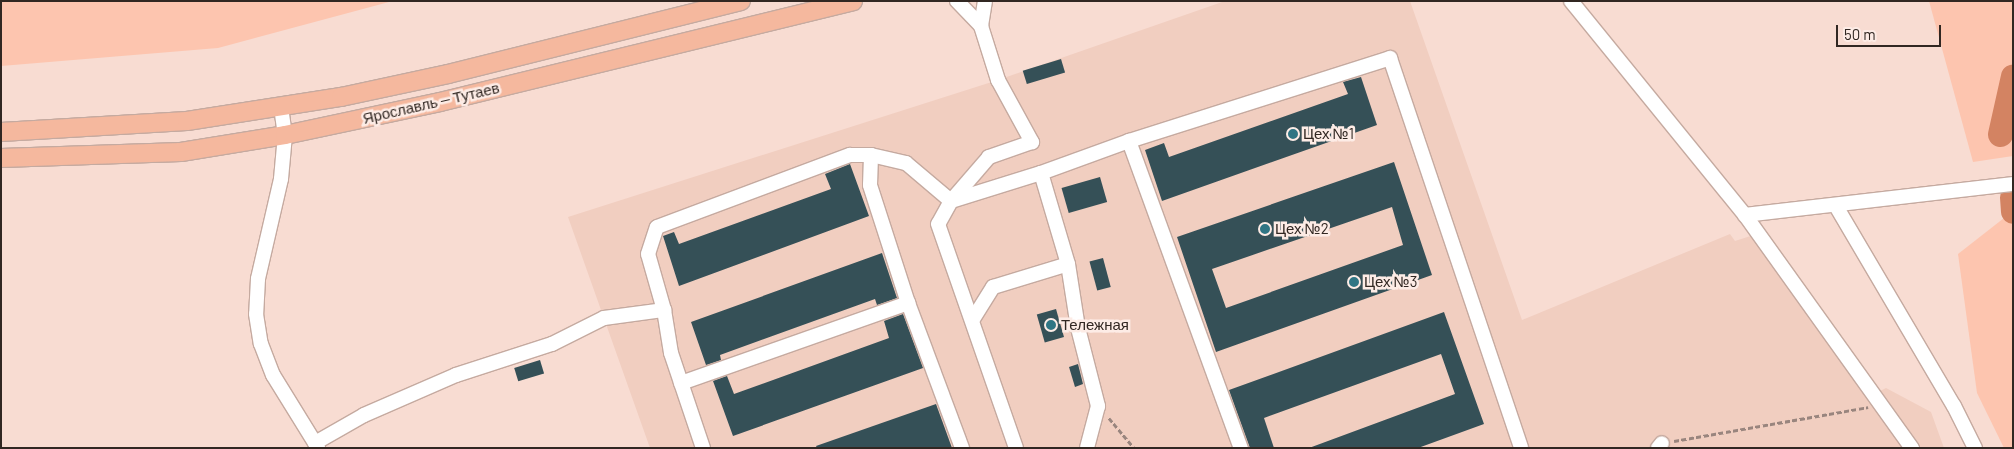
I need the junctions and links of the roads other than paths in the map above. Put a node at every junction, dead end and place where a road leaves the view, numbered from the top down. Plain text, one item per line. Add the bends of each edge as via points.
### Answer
1 (741, 1) edge
2 (853, 1) edge
3 (958, 1) edge
4 (985, 1) edge
5 (1571, 1) edge
6 (981, 26) junction
7 (281, 107) junction
8 (1, 132) edge
9 (285, 135) junction
10 (1129, 141) junction
11 (871, 154) junction
12 (1, 158) edge
13 (1041, 173) junction
14 (2013, 184) edge
15 (951, 201) junction
16 (1836, 206) junction
17 (1745, 215) junction
18 (1068, 264) junction
19 (908, 303) junction
20 (664, 310) junction
21 (973, 319) junction
22 (681, 383) junction
23 (316, 445) edge
24 (703, 448) edge
25 (962, 448) edge
26 (1016, 448) edge
27 (1087, 448) edge
28 (1241, 448) edge
29 (1521, 448) edge
30 (1912, 448) edge
31 (1975, 448) edge

1 - 7 main road, Ярославль — Тутаев via 448,74
2 - 9 main road, Ярославль — Тутаев via 440,102
3 - 6 street
4 - 6 street
5 - 17 street
6 - 15 street via 998,80 1032,142 989,157
7 - 8 main road, Ярославль — Тутаев via 188,121
7 - 9 street
9 - 12 main road, Ярославль — Тутаев via 181,152
9 - 23 street via 281,178 258,279 256,314 261,344 273,375
10 - 13 street
10 - 28 street
10 - 29 street via 1390,58
11 - 15 street via 906,163
11 - 19 street via 870,185
11 - 20 street via 850,155 657,227 648,254
13 - 15 street
13 - 18 street
14 - 16 street
15 - 21 street via 938,224
16 - 17 street
16 - 31 street via 1954,406
17 - 30 street
18 - 21 street via 994,287
18 - 27 street via 1078,328 1098,406
19 - 22 street
19 - 25 street
20 - 22 street via 670,353
20 - 23 street via 604,318 552,344 456,375 364,416
21 - 26 street
22 - 24 street

